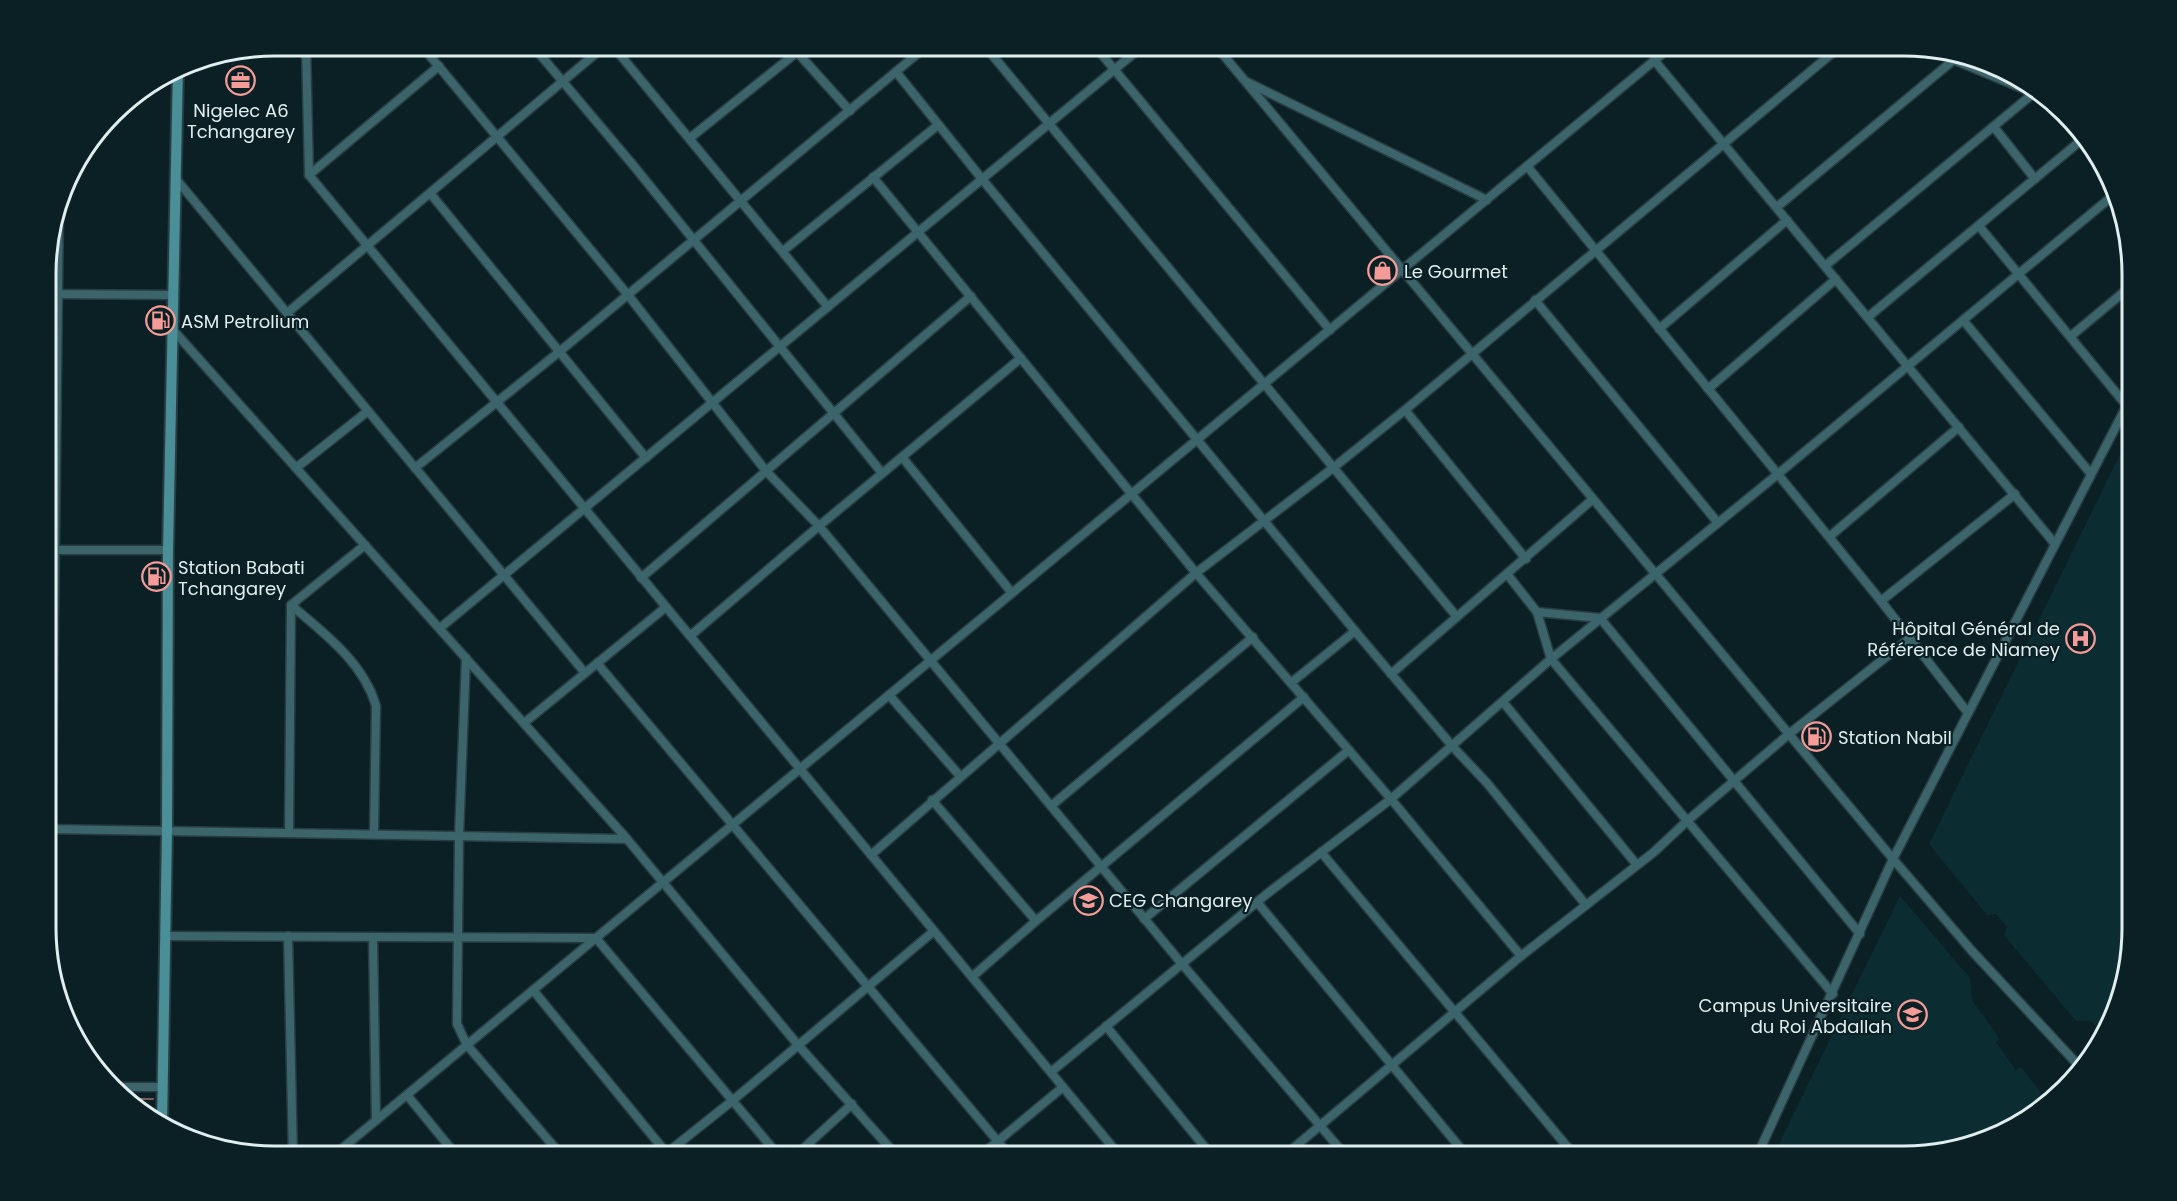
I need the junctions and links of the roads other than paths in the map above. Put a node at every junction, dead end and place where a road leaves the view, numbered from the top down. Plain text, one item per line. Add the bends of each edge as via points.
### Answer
1 (306, 56) edge
2 (430, 56) edge
3 (541, 56) edge
4 (593, 56) edge
5 (621, 56) edge
6 (792, 56) edge
7 (801, 56) edge
8 (916, 56) edge
9 (993, 56) edge
10 (1103, 56) edge
11 (1131, 56) edge
12 (1224, 56) edge
13 (1659, 56) edge
14 (1829, 56) edge
15 (1654, 60) junction
16 (1953, 61) edge
17 (1956, 62) edge
18 (439, 66) junction
19 (1114, 70) junction
20 (897, 73) junction
21 (178, 78) edge
22 (1244, 80) junction
23 (562, 81) junction
24 (2009, 83) edge
25 (2032, 97) edge
26 (850, 111) junction
27 (938, 124) junction
28 (1049, 124) junction
29 (1994, 127) junction
30 (498, 136) junction
31 (690, 138) junction
32 (2078, 143) edge
33 (1724, 144) junction
34 (1527, 166) junction
35 (309, 175) junction
36 (873, 177) junction
37 (176, 179) junction
38 (982, 179) junction
39 (2035, 179) junction
40 (430, 193) junction
41 (2109, 199) edge
42 (742, 200) junction
43 (1487, 200) junction
44 (1777, 207) junction
45 (1787, 220) junction
46 (1979, 226) junction
47 (918, 232) junction
48 (59, 237) edge
49 (693, 240) junction
50 (367, 245) junction
51 (1595, 250) junction
52 (783, 251) junction
53 (1825, 266) junction
54 (1402, 270) junction
55 (2019, 274) junction
56 (1836, 279) junction
57 (58, 294) junction
58 (2122, 294) edge
59 (174, 295) junction
60 (628, 295) junction
61 (971, 296) junction
62 (1535, 300) junction
63 (828, 307) junction
64 (287, 313) junction
65 (1868, 317) junction
66 (1963, 320) junction
67 (1659, 329) junction
68 (173, 330) junction
69 (1330, 330) junction
70 (2071, 336) junction
71 (780, 346) junction
72 (559, 352) junction
73 (1471, 353) junction
74 (1022, 358) junction
75 (1908, 366) junction
76 (56, 367) edge
77 (1265, 384) junction
78 (1708, 389) junction
79 (2122, 397) edge
80 (497, 402) junction
81 (714, 402) junction
82 (1405, 410) junction
83 (368, 411) junction
84 (834, 413) junction
85 (2122, 420) edge
86 (1959, 426) junction
87 (1198, 439) junction
88 (902, 457) junction
89 (646, 458) junction
90 (296, 468) junction
91 (415, 468) junction
92 (1333, 468) junction
93 (766, 471) junction
94 (882, 473) junction
95 (1778, 474) junction
96 (2091, 474) junction
97 (1131, 494) junction
98 (2015, 494) junction
99 (1593, 500) junction
100 (585, 508) junction
101 (1264, 521) junction
102 (1718, 523) junction
103 (819, 526) junction
104 (1829, 537) junction
105 (2055, 544) junction
106 (365, 545) junction
107 (56, 550) edge
108 (168, 550) junction
109 (1526, 559) junction
110 (1196, 573) junction
111 (1507, 574) junction
112 (1655, 574) junction
113 (504, 575) junction
114 (641, 578) junction
115 (1012, 593) junction
116 (1881, 601) junction
117 (291, 605) junction
118 (666, 607) junction
119 (1537, 612) junction
120 (1457, 617) junction
121 (1600, 618) junction
122 (440, 628) junction
123 (1355, 631) junction
124 (690, 636) junction
125 (1253, 637) junction
126 (1910, 638) junction
127 (466, 658) junction
128 (1551, 659) junction
129 (932, 660) junction
130 (597, 663) junction
131 (585, 673) junction
132 (1391, 674) junction
133 (1292, 682) junction
134 (889, 695) junction
135 (1304, 697) junction
136 (1503, 702) junction
137 (1968, 713) junction
138 (524, 723) junction
139 (1789, 735) junction
140 (999, 742) junction
141 (1453, 747) junction
142 (1349, 750) junction
143 (800, 769) junction
144 (960, 776) junction
145 (1734, 781) junction
146 (1391, 799) junction
147 (932, 800) junction
148 (1051, 806) junction
149 (1687, 821) junction
150 (732, 825) junction
151 (56, 829) edge
152 (167, 831) junction
153 (289, 833) junction
154 (374, 834) junction
155 (459, 836) junction
156 (627, 839) junction
157 (1322, 852) junction
158 (871, 855) junction
159 (1893, 859) junction
160 (1637, 865) junction
161 (1101, 866) junction
162 (663, 882) junction
163 (1257, 902) junction
164 (1586, 905) junction
165 (1144, 919) junction
166 (1036, 921) junction
167 (934, 930) junction
168 (1860, 934) junction
169 (165, 936) junction
170 (288, 936) junction
171 (373, 937) junction
172 (458, 937) junction
173 (596, 938) junction
174 (1521, 956) junction
175 (1182, 964) junction
176 (972, 977) junction
177 (867, 987) junction
178 (533, 990) junction
179 (1833, 994) junction
180 (1455, 1011) junction
181 (1106, 1026) junction
182 (467, 1045) junction
183 (798, 1045) junction
184 (2075, 1061) edge
185 (1391, 1064) junction
186 (1051, 1072) junction
187 (125, 1087) edge
188 (162, 1087) junction
189 (1062, 1087) junction
190 (407, 1095) junction
191 (732, 1101) junction
192 (852, 1104) junction
193 (162, 1115) edge
194 (376, 1120) junction
195 (1320, 1124) junction
196 (997, 1141) junction
197 (293, 1146) edge
198 (345, 1146) edge
199 (450, 1146) edge
200 (553, 1146) edge
201 (659, 1146) edge
202 (677, 1146) edge
203 (770, 1146) edge
204 (806, 1146) edge
205 (888, 1146) edge
206 (991, 1146) edge
207 (1001, 1146) edge
208 (1112, 1146) edge
209 (1204, 1146) edge
210 (1295, 1146) edge
211 (1338, 1146) edge
212 (1459, 1146) edge
213 (1567, 1146) edge
214 (1762, 1146) edge

1 - 35 street
2 - 18 street
3 - 23 street
4 - 23 street
5 - 31 street
6 - 31 street
7 - 26 street
8 - 20 street
9 - 28 street
10 - 19 street
11 - 19 street
12 - 22 street
13 - 15 street
14 - 33 street
15 - 33 street
15 - 34 street
16 - 44 street
17 - 24 street
18 - 30 street
18 - 35 street
19 - 28 street
19 - 69 street
20 - 26 street
20 - 27 street
21 - 37 main road
22 - 43 street
22 - 54 street
23 - 30 street
23 - 49 street
25 - 29 street
26 - 42 street
27 - 36 street
27 - 38 street
28 - 38 street
28 - 77 street
29 - 39 street
29 - 53 street
30 - 40 street
30 - 60 street
31 - 42 street
32 - 39 street
33 - 44 street
33 - 51 street
34 - 43 street
34 - 51 street
35 - 50 street
36 - 47 street
36 - 52 street
37 - 59 main road
37 - 64 street
38 - 47 street
38 - 87 street
39 - 46 street
40 - 50 street
40 - 72 street
41 - 55 street
42 - 49 street
42 - 52 street
43 - 54 street
44 - 45 street
45 - 53 street
45 - 67 street
46 - 55 street
46 - 65 street
47 - 61 street
47 - 63 street
48 - 57 street
49 - 60 street
49 - 71 street
50 - 64 street
50 - 80 street
51 - 62 street
51 - 67 street
52 - 63 street
53 - 56 street
54 - 69 street
54 - 73 street
55 - 66 street
55 - 70 street
56 - 65 street
56 - 78 street
57 - 59 street
57 - 76 street
58 - 70 street
59 - 68 main road
60 - 72 street
60 - 81 street
61 - 74 street
61 - 84 street
62 - 73 street
62 - 102 street
63 - 71 street
64 - 83 street
65 - 75 street
66 - 75 street
66 - 96 street
67 - 78 street
68 - 90 street
68 - 108 main road
69 - 77 street
70 - 79 street
71 - 81 street
71 - 84 street
72 - 80 street
72 - 89 street
73 - 82 street
73 - 99 street
74 - 88 street
74 - 97 street
75 - 86 street
75 - 95 street
77 - 87 street
77 - 92 street
78 - 95 street
80 - 91 street
80 - 100 street
81 - 89 street
81 - 93 street
82 - 92 street
82 - 109 street
83 - 90 street
83 - 91 street
84 - 93 street
84 - 94 street
85 - 96 street
86 - 98 street
86 - 104 street
87 - 97 street
87 - 101 street
88 - 94 street
88 - 115 street
89 - 100 street
90 - 106 street
91 - 113 street
92 - 101 street
92 - 120 street
93 - 103 street
93 - 114 street
94 - 103 street
95 - 102 street
95 - 104 street
96 - 105 street
97 - 110 street
97 - 115 street
98 - 105 street
98 - 116 street
99 - 109 street
99 - 112 street
100 - 113 street
100 - 114 street
101 - 110 street
101 - 123 street
102 - 112 street
103 - 124 street
103 - 129 street
104 - 116 street
105 - 137 street
106 - 117 street
106 - 122 street
107 - 108 street
108 - 152 main road
109 - 111 street
110 - 125 street
110 - 140 street
111 - 119 street
111 - 120 street
112 - 121 street
112 - 139 street
113 - 122 street
113 - 131 street
114 - 118 street
115 - 129 street
116 - 126 street
117 - 153 street
117 - 154 street via 339,648 371,691 376,706
118 - 124 street
118 - 130 street
119 - 121 street
119 - 128 street
120 - 132 street
121 - 128 street
121 - 145 street
122 - 127 street
123 - 132 street
123 - 133 street
124 - 143 street
125 - 133 street
125 - 148 street
126 - 137 street
126 - 139 street
127 - 138 street
127 - 155 street
128 - 136 street
128 - 149 street
129 - 134 street
129 - 140 street
130 - 131 street
130 - 150 street
131 - 138 street
132 - 141 street
133 - 135 street
134 - 143 street
134 - 144 street
135 - 142 street
135 - 161 street
136 - 141 street
136 - 160 street
137 - 159 street
138 - 156 street
139 - 145 street
139 - 159 street
140 - 144 street
140 - 148 street
141 - 146 street
141 - 164 street
142 - 146 street
142 - 165 street
143 - 150 street
143 - 158 street
144 - 147 street
145 - 149 street
145 - 168 street
146 - 157 street
146 - 174 street
147 - 158 street
147 - 166 street
148 - 161 street
149 - 160 street
149 - 179 street
150 - 162 street
150 - 177 street
151 - 152 street
152 - 153 street
152 - 169 main road
153 - 154 street
154 - 155 street
155 - 156 street
155 - 172 street
156 - 162 street
157 - 163 street
157 - 180 street
158 - 167 street
159 - 168 street
159 - 184 street
160 - 164 street
161 - 165 street
161 - 166 street
162 - 173 street
162 - 183 street
163 - 175 street
163 - 185 street
164 - 174 street
165 - 175 street
166 - 176 street
167 - 176 street
167 - 177 street
168 - 179 street
169 - 170 street
169 - 188 main road
170 - 171 street
170 - 197 street
171 - 172 street
171 - 194 street
172 - 173 street
172 - 182 street via 457,1024
173 - 178 street
173 - 191 street
174 - 180 street
175 - 181 street
175 - 195 street
176 - 186 street
177 - 183 street
177 - 196 street
178 - 182 street
178 - 201 street
179 - 214 street
180 - 185 street
180 - 213 street
181 - 186 street
181 - 209 street
182 - 190 street
182 - 200 street
183 - 191 street
183 - 192 street
185 - 195 street
185 - 212 street
186 - 189 street
187 - 188 street
188 - 193 main road
189 - 196 street
189 - 208 street
190 - 194 street
190 - 199 street
191 - 202 street
191 - 203 street
192 - 204 street
192 - 205 street
194 - 198 street
195 - 210 street
195 - 211 street
196 - 206 street
196 - 207 street

